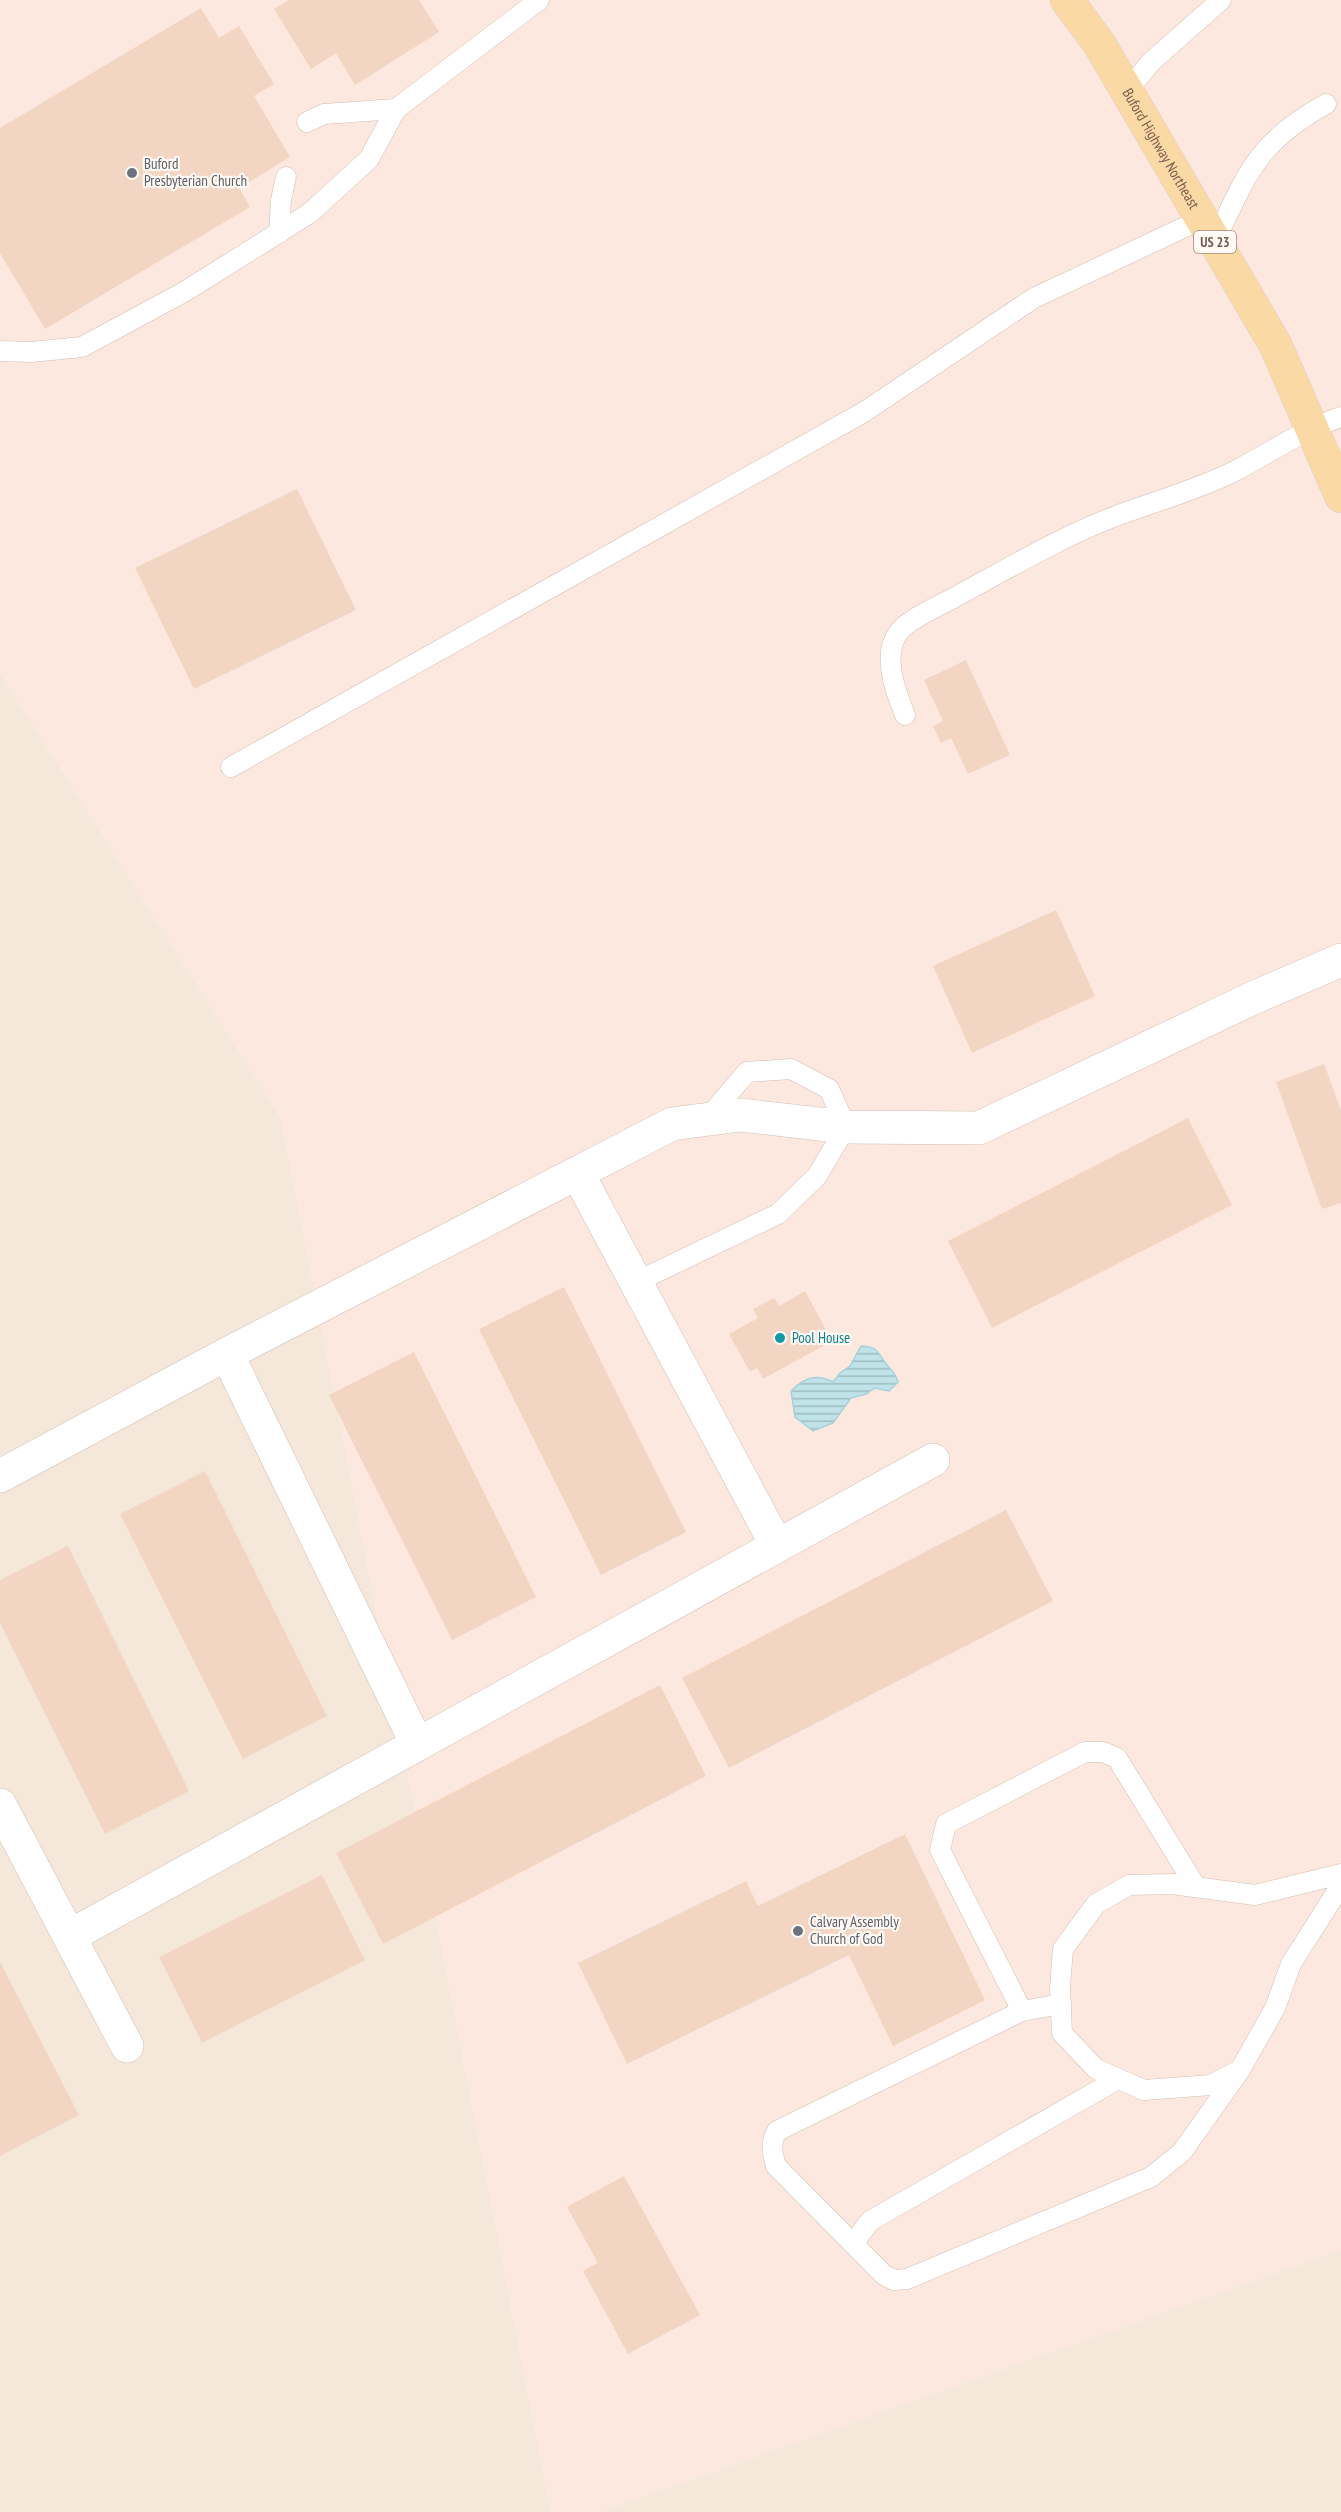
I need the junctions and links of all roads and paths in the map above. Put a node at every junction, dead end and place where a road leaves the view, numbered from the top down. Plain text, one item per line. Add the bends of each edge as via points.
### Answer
1 (539, 0) edge
2 (1067, 0) edge
3 (1221, 0) edge
4 (1127, 91) junction
5 (1326, 104) dead end
6 (396, 109) junction
7 (307, 122) dead end
8 (286, 177) dead end
9 (1208, 230) junction
10 (279, 233) junction
11 (0, 351) edge
12 (1341, 417) edge
13 (1311, 428) junction
14 (1341, 496) edge
15 (905, 715) dead end
16 (231, 767) dead end
17 (1341, 960) edge
18 (706, 1120) junction
19 (846, 1127) junction
20 (578, 1174) junction
21 (636, 1282) junction
22 (227, 1354) junction
23 (933, 1460) dead end
24 (0, 1476) edge
25 (777, 1546) junction
26 (417, 1744) junction
27 (0, 1804) edge
28 (1341, 1874) edge
29 (1341, 1885) edge
30 (1196, 1887) junction
31 (70, 1936) junction
32 (1061, 2004) junction
33 (1022, 2011) junction
34 (127, 2046) dead end
35 (1240, 2070) junction
36 (1118, 2079) junction
37 (853, 2244) junction

1 - 6 lane
2 - 4 main road, Buford Highway Northeast / US 23
3 - 4 lane via 1151,62
4 - 9 main road, Buford Highway Northeast / US 23
5 - 9 lane via 1296,120 1269,143
6 - 7 lane via 324,114
6 - 10 lane via 369,159 310,213
8 - 10 lane
9 - 13 main road, Buford Highway Northeast / US 23 via 1276,346
9 - 16 lane via 1034,298 864,412
10 - 11 lane via 184,292 82,347
12 - 13 lane
13 - 14 main road, Buford Highway Northeast / US 23
13 - 15 lane via 1236,471 1116,516 1021,561 913,621 899,632 893,647 895,690
17 - 19 street via 979,1128
18 - 19 street via 740,1115
18 - 19 lane via 747,1072 791,1069 829,1089
18 - 20 street via 672,1124
19 - 21 lane via 818,1176 778,1214
20 - 21 street
20 - 22 street
21 - 25 street
22 - 24 street
22 - 26 street
23 - 25 street
25 - 26 street
26 - 31 street
27 - 31 street
28 - 30 lane via 1256,1895
29 - 35 lane via 1291,1964 1275,2008
30 - 32 lane via 1130,1885 1096,1904 1063,1949
30 - 33 lane via 1118,1758 1103,1752 1085,1752 946,1824 940,1850
31 - 34 street
32 - 33 lane
32 - 36 lane via 1062,2033 1096,2069
33 - 37 lane via 777,2131 772,2139 776,2166
35 - 36 lane via 1211,2085 1144,2090
35 - 37 lane via 1182,2152 1151,2177 907,2279 894,2280 884,2275
36 - 37 lane via 870,2220

